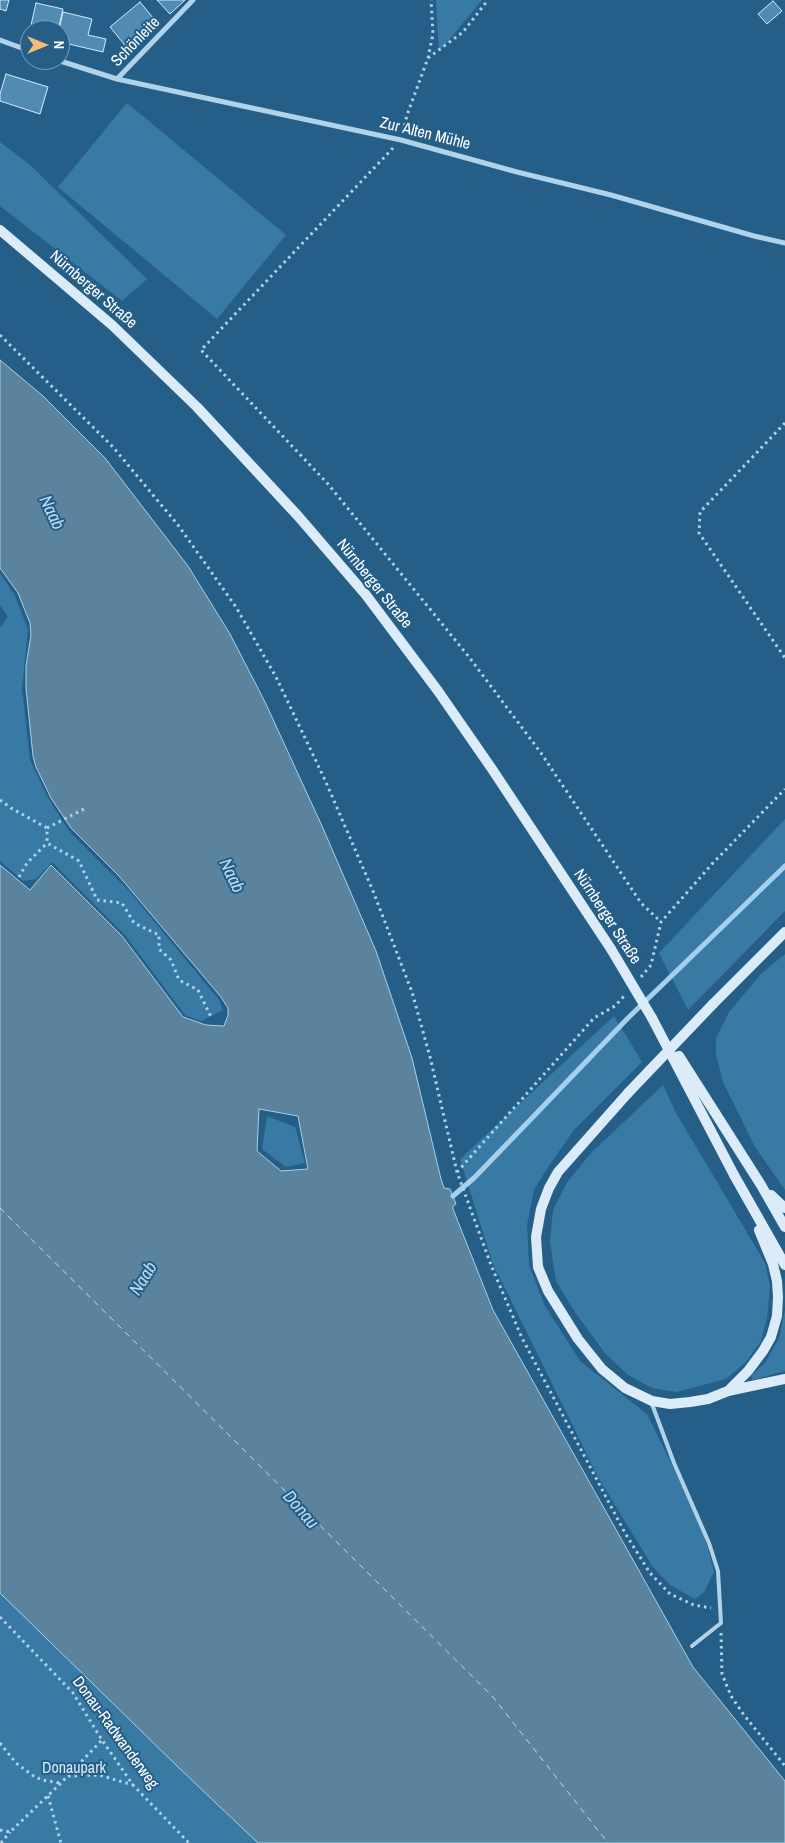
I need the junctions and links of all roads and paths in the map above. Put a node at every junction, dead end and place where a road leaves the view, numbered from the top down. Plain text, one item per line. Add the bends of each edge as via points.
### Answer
1 (193, 0) edge
2 (431, 0) edge
3 (488, 0) edge
4 (0, 40) edge
5 (20, 47) edge
6 (428, 58) junction
7 (70, 64) edge
8 (117, 79) junction
9 (401, 140) junction
10 (0, 230) edge
11 (785, 243) edge
12 (0, 335) edge
13 (785, 423) edge
14 (785, 658) edge
15 (0, 800) edge
16 (84, 809) dead end
17 (48, 828) junction
18 (48, 843) junction
19 (19, 877) dead end
20 (661, 922) dead end
21 (785, 932) edge
22 (212, 1017) dead end
23 (652, 1018) junction
24 (734, 1175) junction
25 (761, 1185) junction
26 (785, 1208) edge
27 (785, 1227) edge
28 (785, 1265) edge
29 (785, 1379) edge
30 (728, 1391) junction
31 (652, 1402) junction
32 (721, 1609) junction
33 (0, 1617) edge
34 (721, 1623) junction
35 (692, 1646) dead end
36 (102, 1740) junction
37 (0, 1743) edge
38 (785, 1766) edge
39 (68, 1776) junction
40 (60, 1784) junction
41 (133, 1785) junction
42 (48, 1795) junction
43 (0, 1830) edge
44 (10, 1832) junction
45 (1, 1843) edge
46 (61, 1843) edge
47 (189, 1843) edge

1 - 8 street, Schönleite
2 - 6 path via 433,34
3 - 6 path via 463,32
4 - 5 street
6 - 9 path
7 - 8 street, Zur Alten Mühle
8 - 9 street, Zur Alten Mühle
9 - 11 street, Zur Alten Mühle
9 - 20 path via 201,350 328,484 469,656 541,753 641,903
10 - 23 main road, Nürnberger Straße, bridge via 112,325 197,407 360,588 444,698 611,950
12 - 32 path via 113,447 178,525 236,607 276,677 340,814 412,992 457,1172 505,1302 522,1338 650,1574 670,1594 694,1606
13 - 14 path via 700,512 699,533
15 - 17 path
16 - 17 path
17 - 18 path
18 - 19 path via 27,863
18 - 22 path via 79,861 97,900 122,903 134,923 159,935 159,949 171,960 179,980 198,990
21 - 31 main road, bridge via 628,1093 558,1172 541,1209 536,1237 538,1267 548,1291 602,1370 625,1388
23 - 24 main road
23 - 25 main road via 699,1085
24 - 28 main road
24 - 30 main road via 773,1264 778,1297 777,1316 764,1351
25 - 26 main road
25 - 27 main road
29 - 30 main road
30 - 31 main road via 690,1402
31 - 32 lane via 709,1543 718,1571
32 - 34 lane
33 - 36 path, Donau-Radwanderweg via 73,1693
34 - 35 lane
34 - 38 path via 722,1674 731,1696
36 - 39 path
36 - 41 path, Donau-Radwanderweg
37 - 40 path via 32,1776
39 - 40 path
39 - 41 path via 99,1776
40 - 42 path
41 - 47 path, Donau-Radwanderweg
42 - 44 path
42 - 46 path
43 - 44 path
44 - 45 path

